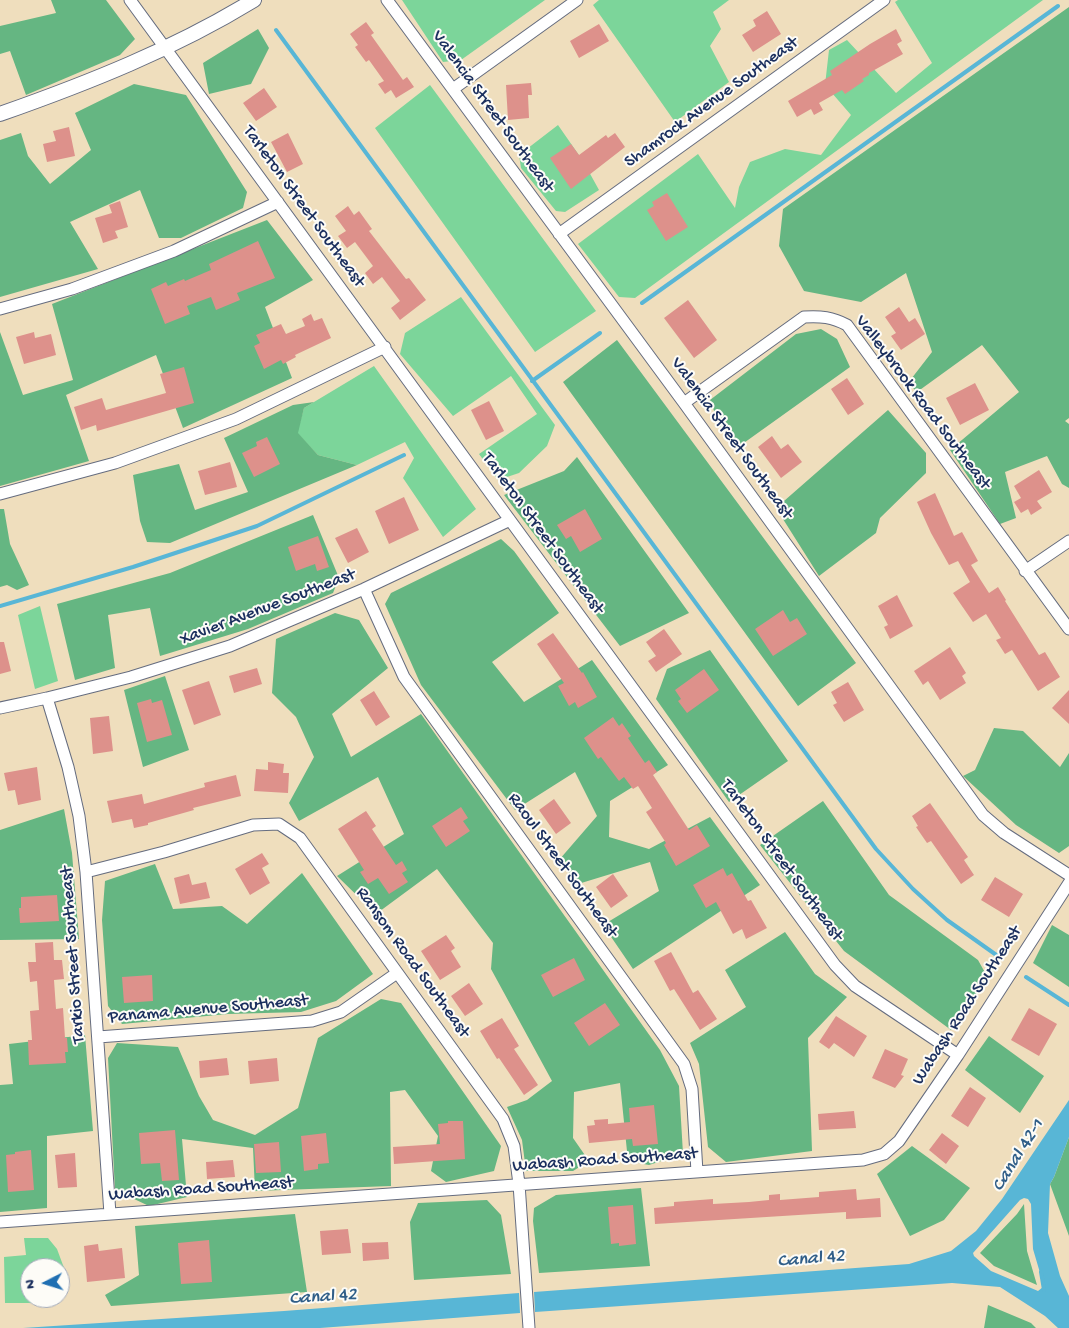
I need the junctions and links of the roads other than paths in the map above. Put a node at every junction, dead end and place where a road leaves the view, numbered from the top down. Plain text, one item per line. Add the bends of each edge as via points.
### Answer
1 (130, 0) edge
2 (254, 0) edge
3 (387, 0) edge
4 (577, 0) edge
5 (884, 0) edge
6 (165, 49) junction
7 (453, 89) junction
8 (0, 114) edge
9 (278, 202) junction
10 (560, 234) junction
11 (0, 309) edge
12 (385, 347) junction
13 (684, 403) junction
14 (0, 494) edge
15 (510, 520) junction
16 (1069, 541) edge
17 (1026, 571) junction
18 (364, 589) junction
19 (1069, 629) edge
20 (47, 698) junction
21 (0, 708) edge
22 (86, 872) junction
23 (1069, 875) edge
24 (1069, 883) edge
25 (397, 973) junction
26 (98, 1037) junction
27 (958, 1055) junction
28 (697, 1172) junction
29 (519, 1184) junction
30 (110, 1214) junction
31 (0, 1222) edge
32 (529, 1328) edge

1 - 6 street, Tarleton Street Southeast
2 - 6 street
3 - 7 street, Valencia Street Southeast
4 - 7 street
5 - 10 street, Shamrock Avenue Southeast
6 - 8 street
6 - 9 street, Tarleton Street Southeast
7 - 10 street, Valencia Street Southeast
9 - 11 street via 174,251 72,289
9 - 12 street, Tarleton Street Southeast
10 - 13 street, Valencia Street Southeast
12 - 14 street via 236,419 115,463
12 - 15 street, Tarleton Street Southeast
13 - 17 street, Valleybrook Road Southeast via 804,317 834,318 847,326
13 - 23 street, Valencia Street Southeast via 983,815 1004,833
15 - 18 street, Xavier Avenue Southeast
15 - 27 street, Tarleton Street Southeast via 835,965 855,986
16 - 17 street
17 - 19 street, Valleybrook Road Southeast
18 - 20 street, Xavier Avenue Southeast via 230,646
18 - 28 street, Raoul Street Southeast via 404,677 684,1064 692,1089
20 - 21 street, Xavier Avenue Southeast
20 - 22 street, Tarkio Street Southeast via 79,816
22 - 25 street, Ransom Road Southeast via 253,825 279,824 300,838
22 - 26 street, Tarkio Street Southeast
24 - 27 street, Wabash Road Southeast
25 - 26 street, Panama Avenue Southeast via 341,1012 312,1021
25 - 29 street, Ransom Road Southeast via 503,1119 514,1146
26 - 30 street, Tarkio Street Southeast
27 - 28 street, Wabash Road Southeast via 899,1141 884,1154 863,1160
28 - 29 street, Wabash Road Southeast
29 - 30 street, Wabash Road Southeast
29 - 32 street, Ransom Road Southeast
30 - 31 street, Wabash Road Southeast

